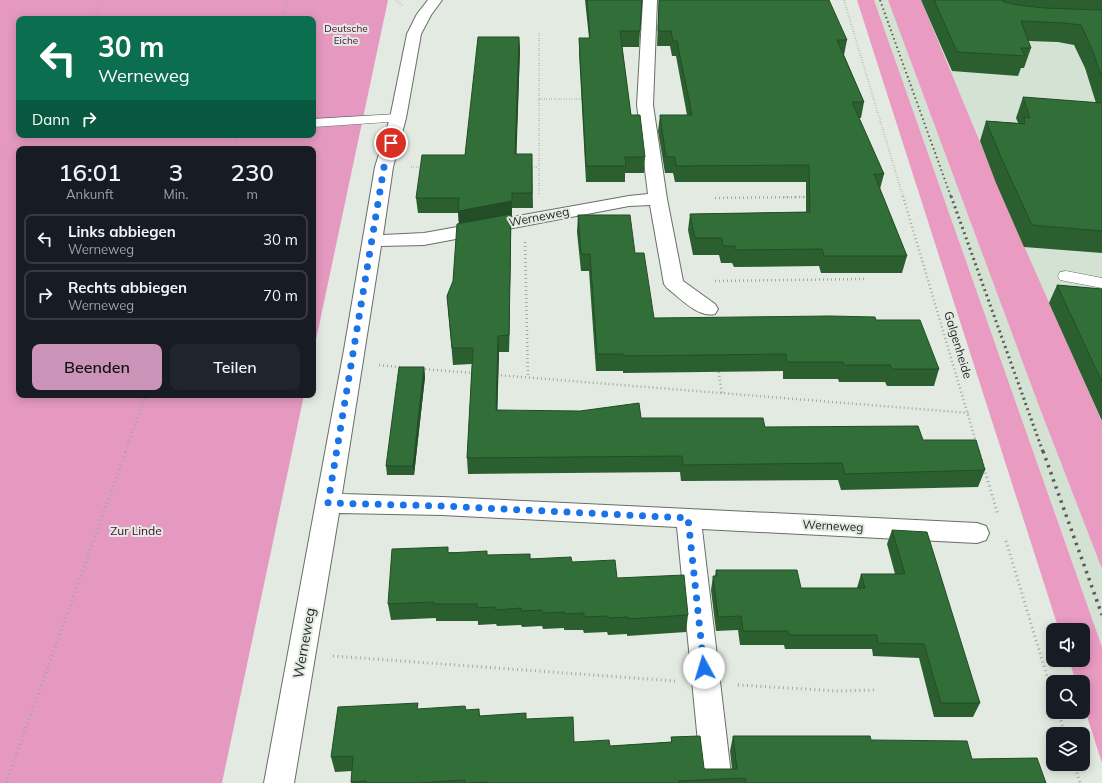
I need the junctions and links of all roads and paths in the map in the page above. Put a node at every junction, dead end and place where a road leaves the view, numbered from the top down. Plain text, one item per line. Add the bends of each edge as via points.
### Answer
1 (104, 0) edge
2 (288, 0) edge
3 (435, 0) edge
4 (650, 0) edge
5 (844, 0) edge
6 (94, 16) edge
7 (281, 16) edge
8 (539, 99) dead end
9 (592, 99) edge
10 (398, 118) junction
11 (316, 123) edge
12 (16, 138) edge
13 (0, 158) edge
14 (384, 167) junction
15 (424, 167) edge
16 (524, 167) edge
17 (538, 167) dead end
18 (814, 197) edge
19 (715, 198) dead end
20 (658, 199) junction
21 (373, 241) junction
22 (1066, 276) dead end
23 (864, 279) dead end
24 (674, 281) junction
25 (1102, 283) edge
26 (708, 309) dead end
27 (352, 363) junction
28 (717, 363) edge
29 (476, 373) edge
30 (491, 375) edge
31 (722, 394) junction
32 (145, 398) edge
33 (968, 413) junction
34 (328, 503) junction
35 (688, 518) junction
36 (1000, 520) dead end
37 (977, 533) dead end
38 (1004, 535) dead end
39 (302, 654) junction
40 (1047, 675) edge
41 (706, 683) junction
42 (876, 690) dead end
43 (1076, 771) edge
44 (6, 783) edge
45 (279, 783) edge
46 (717, 783) edge
47 (1080, 783) edge

1 - 6 path
2 - 7 path
3 - 10 street, Werneweg via 424,14 414,34
4 - 20 street via 645,105
5 - 33 path, Galgenheide
8 - 9 path
10 - 11 lane
10 - 14 street, Werneweg
12 - 13 path
14 - 15 path
14 - 21 street, Werneweg
16 - 17 path
18 - 19 path
20 - 21 street, Werneweg via 629,201 424,239
20 - 24 street
21 - 27 street, Werneweg
22 - 25 lane
23 - 24 path
24 - 26 street via 674,284
27 - 29 path
27 - 34 street, Werneweg
28 - 31 path
30 - 31 path
31 - 33 path
32 - 44 path
33 - 36 path, Galgenheide
34 - 35 street, Werneweg
34 - 39 street, Werneweg
35 - 37 street, Werneweg
35 - 41 street
38 - 40 path
39 - 41 path
39 - 45 street, Werneweg
41 - 42 path via 838,691
41 - 46 street
43 - 47 path

